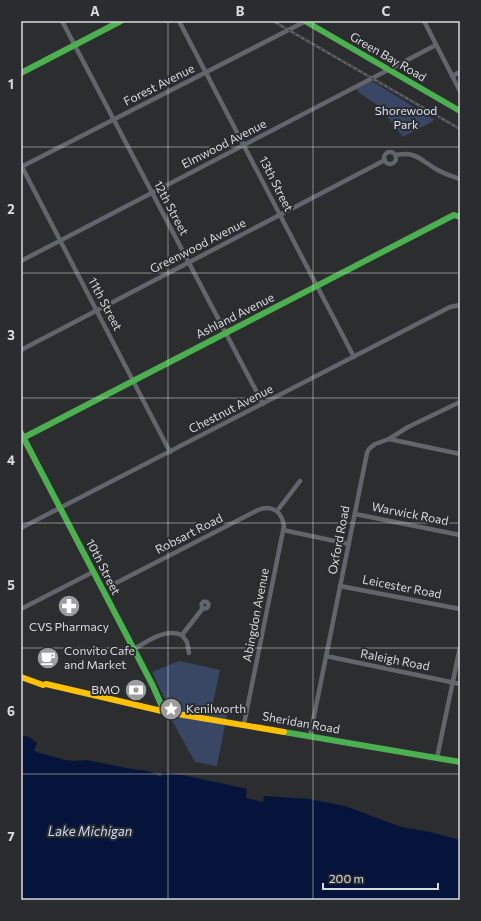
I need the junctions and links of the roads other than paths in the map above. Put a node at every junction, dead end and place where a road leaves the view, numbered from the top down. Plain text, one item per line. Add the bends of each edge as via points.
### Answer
1 (62, 21) edge
2 (121, 21) edge
3 (179, 21) edge
4 (305, 21) edge
5 (424, 21) edge
6 (74, 45) junction
7 (436, 45) junction
8 (389, 70) junction
9 (205, 72) junction
10 (460, 72) edge
11 (21, 73) edge
12 (452, 76) junction
13 (460, 91) edge
14 (460, 111) edge
15 (113, 120) junction
16 (244, 145) junction
17 (396, 155) junction
18 (385, 160) junction
19 (21, 166) edge
20 (460, 179) edge
21 (152, 193) junction
22 (280, 215) junction
23 (460, 217) edge
24 (60, 240) junction
25 (21, 261) edge
26 (188, 262) junction
27 (317, 286) junction
28 (460, 306) edge
29 (96, 310) junction
30 (226, 333) junction
31 (21, 350) edge
32 (354, 357) junction
33 (134, 381) junction
34 (460, 402) edge
35 (263, 404) junction
36 (22, 437) edge
37 (389, 439) junction
38 (170, 452) junction
39 (460, 454) edge
40 (300, 481) dead end
41 (60, 508) junction
42 (277, 511) junction
43 (355, 514) junction
44 (21, 528) edge
45 (283, 530) junction
46 (460, 535) edge
47 (349, 544) junction
48 (93, 572) junction
49 (112, 585) dead end
50 (340, 586) junction
51 (203, 608) dead end
52 (21, 609) edge
53 (460, 609) edge
54 (182, 635) junction
55 (460, 647) edge
56 (134, 649) junction
57 (189, 653) dead end
58 (326, 656) junction
59 (21, 677) edge
60 (453, 682) junction
61 (460, 684) edge
62 (164, 711) junction
63 (244, 724) junction
64 (310, 736) junction
65 (437, 758) junction
66 (460, 762) edge

1 - 6 street, 12th Street
2 - 6 street
3 - 9 street, 13th Street
4 - 8 street, Green Bay Road
4 - 9 street, Forest Avenue
5 - 7 street
6 - 11 street
6 - 15 street, 12th Street
7 - 8 street, Elmwood Avenue
7 - 12 street
8 - 14 street, Green Bay Road
8 - 16 street, Elmwood Avenue
9 - 15 street, Forest Avenue
9 - 16 street, 13th Street
10 - 12 street
12 - 13 street
15 - 19 street, Forest Avenue
15 - 21 street, 12th Street
16 - 21 street, Elmwood Avenue
16 - 22 street, 13th Street
17 - 18 street, Greenwood Avenue via 388,152
17 - 18 street, Greenwood Avenue via 392,164
17 - 20 street via 412,154 436,169
18 - 22 street, Greenwood Avenue
19 - 24 street, 11th Street
21 - 24 street, Elmwood Avenue
21 - 26 street, 12th Street
22 - 26 street, Greenwood Avenue
22 - 27 street, 13th Street
23 - 27 street, Ashland Avenue via 454,215
24 - 25 street, Elmwood Avenue
24 - 29 street, 11th Street
26 - 29 street, Greenwood Avenue
26 - 30 street, 12th Street
27 - 30 street, Ashland Avenue
27 - 32 street, 13th Street
28 - 32 street, Chestnut Avenue via 450,307
29 - 31 street, Greenwood Avenue
29 - 33 street, 11th Street
30 - 33 street, Ashland Avenue
30 - 35 street, 12th Street
32 - 35 street, Chestnut Avenue
33 - 36 street, Ashland Avenue
33 - 38 street, 11th Street
34 - 37 street, Oxford Road
35 - 38 street, Chestnut Avenue
36 - 41 street, 10th Street
37 - 39 street
37 - 43 street, Oxford Road via 369,448
38 - 41 street, Chestnut Avenue
40 - 42 street
41 - 44 street, Chestnut Avenue
41 - 48 street, 10th Street
42 - 45 street, Abingdon Avenue via 282,519
42 - 49 street, Robsart Road via 267,508 258,510
43 - 46 street, Warwick Road
43 - 47 street, Oxford Road
45 - 47 street
45 - 63 street, Abingdon Avenue
47 - 50 street, Oxford Road
48 - 52 street
48 - 56 street, 10th Street
50 - 53 street, Leicester Road
50 - 58 street, Oxford Road
51 - 54 street
54 - 56 street via 167,632
54 - 57 street via 187,642
55 - 60 street
56 - 62 street, 10th Street
58 - 60 street, Raleigh Road
58 - 64 street, Oxford Road
59 - 62 street, Sheridan Road
60 - 61 street, Raleigh Road
60 - 65 street
62 - 63 street, Sheridan Road
63 - 64 street, Sheridan Road
64 - 65 street, Sheridan Road
65 - 66 street, Sheridan Road

